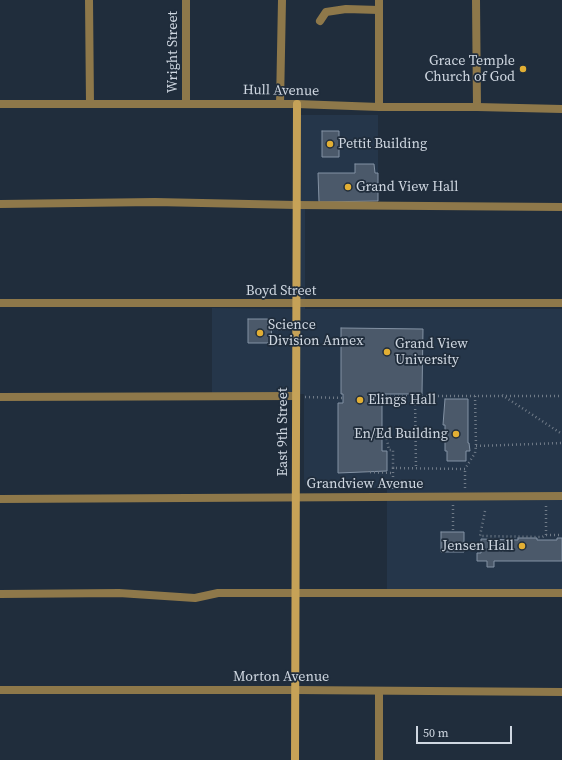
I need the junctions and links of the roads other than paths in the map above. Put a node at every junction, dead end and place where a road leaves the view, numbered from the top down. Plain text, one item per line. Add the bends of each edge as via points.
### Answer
1 (89, 0) edge
2 (186, 0) edge
3 (282, 0) edge
4 (379, 0) edge
5 (476, 0) edge
6 (379, 10) junction
7 (320, 21) dead end
8 (0, 104) edge
9 (90, 104) junction
10 (186, 104) junction
11 (280, 104) junction
12 (297, 104) junction
13 (477, 106) junction
14 (379, 107) junction
15 (562, 109) edge
16 (0, 204) edge
17 (296, 205) junction
18 (562, 207) edge
19 (0, 303) edge
20 (562, 303) edge
21 (296, 304) junction
22 (0, 397) edge
23 (296, 397) junction
24 (562, 496) edge
25 (296, 497) junction
26 (0, 499) edge
27 (295, 593) junction
28 (562, 593) edge
29 (0, 594) edge
30 (0, 690) edge
31 (295, 690) junction
32 (379, 691) junction
33 (562, 692) edge
34 (295, 760) edge
35 (379, 760) edge

1 - 9 street
2 - 10 street, Wright Street
3 - 11 street
4 - 6 street
5 - 13 street
6 - 7 street via 346,9 326,12
6 - 14 street
8 - 9 street, Hull Avenue
9 - 10 street, Hull Avenue
10 - 11 street, Hull Avenue
11 - 12 street, Hull Avenue
12 - 14 street, Hull Avenue
12 - 17 street, East 9th Street
13 - 14 street, Hull Avenue
13 - 15 street, Hull Avenue
16 - 17 street via 155,202
17 - 18 street
17 - 21 street, East 9th Street
19 - 21 street, Boyd Street
20 - 21 street, Boyd Street
21 - 23 street, East 9th Street
22 - 23 street
23 - 25 street, East 9th Street
24 - 25 street, Grandview Avenue
25 - 26 street, Grandview Avenue
25 - 27 street, East 9th Street
27 - 28 street
27 - 29 street via 218,593 195,598 119,593
27 - 31 street, East 9th Street
30 - 31 street, Morton Avenue
31 - 32 street, Morton Avenue
31 - 34 street, East 9th Street
32 - 33 street, Morton Avenue
32 - 35 street

